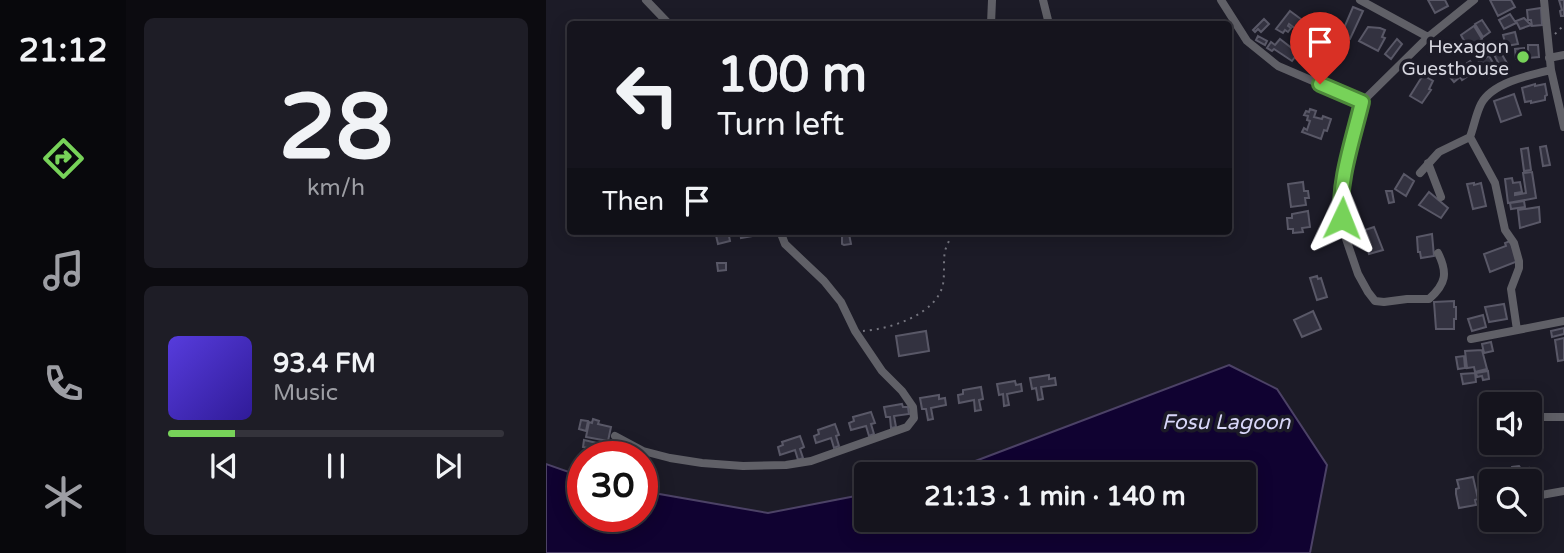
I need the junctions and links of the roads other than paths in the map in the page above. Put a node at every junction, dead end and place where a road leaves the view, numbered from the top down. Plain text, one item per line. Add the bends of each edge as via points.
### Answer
1 (646, 0) edge
2 (992, 0) edge
3 (1043, 0) edge
4 (1221, 0) edge
5 (1360, 0) edge
6 (1474, 0) edge
7 (1544, 0) edge
8 (666, 21) edge
9 (991, 21) edge
10 (1048, 21) edge
11 (1428, 37) junction
12 (1564, 55) edge
13 (1549, 58) junction
14 (1551, 70) junction
15 (1362, 102) junction
16 (1563, 116) edge
17 (1564, 127) edge
18 (1470, 137) junction
19 (1428, 163) junction
20 (1420, 173) dead end
21 (1441, 197) dead end
22 (781, 235) edge
23 (1438, 253) dead end
24 (1564, 321) edge
25 (1517, 330) junction
26 (1471, 339) dead end
27 (1542, 416) edge
28 (1564, 416) edge
29 (615, 436) dead end
30 (1564, 491) edge
31 (1542, 495) edge

1 - 8 street
2 - 9 street
3 - 10 street
4 - 15 street via 1247,41 1278,66
5 - 11 street
6 - 11 street
7 - 13 street
11 - 15 street
12 - 13 street
13 - 14 street
14 - 16 street
14 - 18 street via 1492,92 1480,106
15 - 23 street via 1340,204 1358,274 1375,301 1429,299 1443,280
16 - 17 street
18 - 19 street via 1439,152
18 - 25 street via 1495,183 1505,230 1519,261 1511,289
19 - 20 street
19 - 21 street
22 - 29 street via 841,302 882,371 913,407 914,418 907,427 811,461 764,466 670,458 643,451
24 - 25 street
25 - 26 street
27 - 28 street
30 - 31 street

